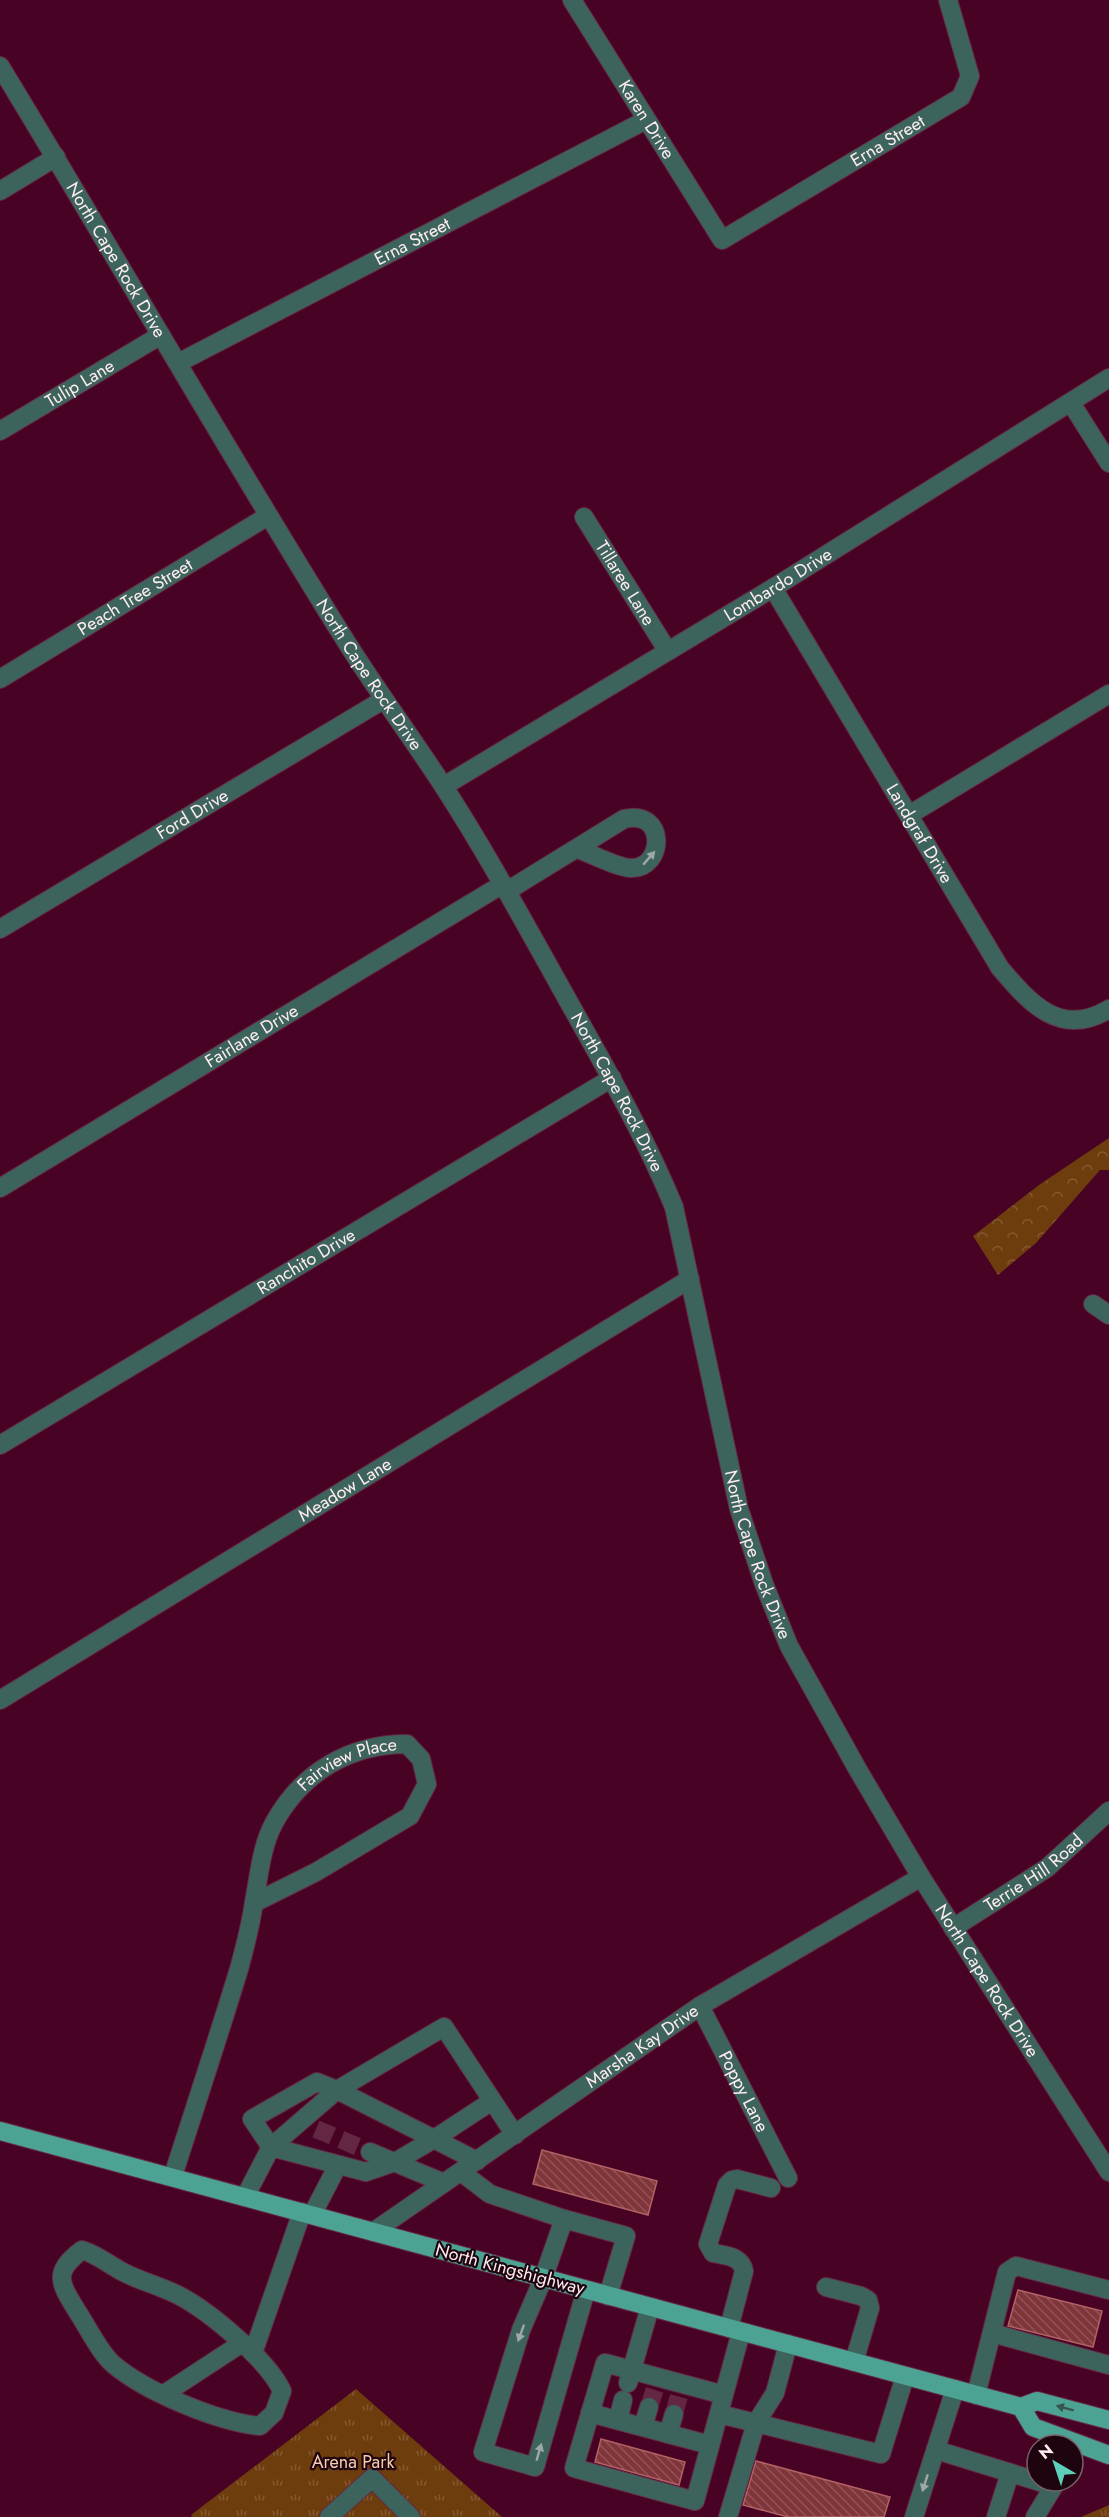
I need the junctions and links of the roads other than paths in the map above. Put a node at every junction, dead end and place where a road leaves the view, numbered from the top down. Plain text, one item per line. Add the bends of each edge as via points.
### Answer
1 (573, 0) edge
2 (948, 0) edge
3 (0, 68) edge
4 (646, 120) junction
5 (56, 157) junction
6 (0, 191) edge
7 (722, 240) joint
8 (161, 334) junction
9 (178, 363) junction
10 (1109, 378) edge
11 (1071, 403) junction
12 (0, 431) edge
13 (1109, 463) edge
14 (268, 516) junction
15 (584, 517) dead end
16 (773, 588) junction
17 (667, 650) junction
18 (0, 679) edge
19 (1109, 694) edge
20 (383, 700) junction
21 (444, 786) junction
22 (909, 815) junction
23 (577, 849) dead end
24 (505, 888) junction
25 (0, 929) edge
26 (1109, 1009) edge
27 (612, 1078) junction
28 (0, 1188) edge
29 (690, 1279) junction
30 (1093, 1304) dead end
31 (1109, 1315) edge
32 (0, 1445) edge
33 (0, 1700) edge
34 (1109, 1811) edge
35 (921, 1877) junction
36 (254, 1903) junction
37 (953, 1928) junction
38 (700, 2006) junction
39 (337, 2090) junction
40 (492, 2101) junction
41 (0, 2131) edge
42 (514, 2135) junction
43 (434, 2139) junction
44 (271, 2147) junction
45 (370, 2152) tunnel mouth
46 (477, 2161) junction
47 (395, 2162) junction
48 (338, 2165) junction
49 (461, 2172) junction
50 (1109, 2172) edge
51 (173, 2176) junction
52 (788, 2178) dead end
53 (444, 2183) junction
54 (771, 2188) dead end
55 (245, 2197) junction
56 (307, 2214) junction
57 (564, 2219) junction
58 (373, 2232) junction
59 (543, 2279) junction
60 (826, 2287) dead end
61 (586, 2290) junction
62 (1109, 2290) edge
63 (608, 2296) junction
64 (650, 2307) junction
65 (735, 2330) junction
66 (992, 2333) junction
67 (788, 2344) junction
68 (247, 2348) junction
69 (854, 2362) junction
70 (1109, 2365) edge
71 (905, 2376) junction
72 (628, 2384) junction
73 (955, 2390) junction
74 (164, 2394) junction
75 (724, 2395) junction
76 (976, 2395) junction
77 (649, 2407) tunnel mouth
78 (1020, 2407) junction
79 (590, 2413) junction
80 (674, 2414) tunnel mouth
81 (719, 2414) junction
82 (618, 2420) junction
83 (1109, 2420) edge
84 (756, 2423) junction
85 (643, 2427) junction
86 (668, 2434) junction
87 (710, 2445) junction
88 (936, 2450) junction
89 (1109, 2455) edge
90 (1010, 2473) junction
91 (1025, 2477) edge
92 (1050, 2493) edge
93 (335, 2515) edge
94 (411, 2517) edge
95 (728, 2517) edge
96 (914, 2517) edge
97 (996, 2517) edge
98 (1035, 2517) edge

1 - 4 street, Karen Drive
2 - 7 street, Erna Street via 970,76 961,98
3 - 5 street, North Cape Rock Drive
4 - 7 street, Karen Drive
4 - 9 street, Erna Street
5 - 6 street
5 - 8 street, North Cape Rock Drive
8 - 9 street, North Cape Rock Drive
8 - 12 street, Tulip Lane
9 - 14 street, North Cape Rock Drive
10 - 11 street, Lombardo Drive
11 - 13 street
11 - 16 street, Lombardo Drive
14 - 18 street, Peach Tree Street
14 - 20 street, North Cape Rock Drive
15 - 17 street, Tillaree Lane
16 - 17 street, Lombardo Drive
16 - 22 street, Landgraf Drive
17 - 21 street, Lombardo Drive
19 - 22 street
20 - 21 street, North Cape Rock Drive
20 - 25 street, Ford Drive
21 - 24 street, North Cape Rock Drive
22 - 26 street, Landgraf Drive via 1000,968 1021,992 1040,1010 1062,1019 1100,1015
23 - 24 street, Fairlane Drive
24 - 27 street, North Cape Rock Drive
24 - 28 street, Fairlane Drive
27 - 29 street, North Cape Rock Drive via 674,1207
27 - 32 street, Ranchito Drive
29 - 33 street, Meadow Lane
29 - 35 street, North Cape Rock Drive via 739,1509 764,1584 789,1646
30 - 31 street
34 - 37 street, Terrie Hill Road via 1047,1868
35 - 37 street, North Cape Rock Drive
35 - 38 street, Marsha Kay Drive
36 - 36 street, Fairview Place via 258,1872 274,1824 302,1785 329,1763 382,1744 407,1744 421,1759 428,1784 410,1816 316,1872
36 - 51 street, Fairview Place via 239,1966
37 - 50 street, North Cape Rock Drive
38 - 42 street, Marsha Kay Drive
38 - 52 street, Poppy Lane
39 - 40 street via 444,2027
39 - 43 street
39 - 44 street via 308,2126
39 - 44 street via 317,2082 252,2120
40 - 42 street
40 - 43 street
41 - 51 main road, North Kingshighway
42 - 46 street, Marsha Kay Drive
43 - 46 street
43 - 47 street
44 - 48 street
44 - 55 street
45 - 47 street
46 - 49 street, Marsha Kay Drive
47 - 48 street via 366,2172
47 - 53 street
48 - 56 street
49 - 53 street, Marsha Kay Drive
49 - 57 street via 490,2194
51 - 55 main road, North Kingshighway
53 - 58 street, Marsha Kay Drive
54 - 65 street via 732,2180 708,2244 713,2253 742,2263
55 - 56 main road, North Kingshighway
56 - 58 main road, North Kingshighway
56 - 68 street
57 - 59 street
57 - 63 street via 626,2236
58 - 59 main road, North Kingshighway
59 - 61 main road, North Kingshighway
59 -> 61 street via 521,2330 483,2452 535,2467
60 - 69 street via 868,2300 870,2308
61 - 63 main road, North Kingshighway
62 - 66 street via 1016,2266 1007,2272
63 - 64 main road, North Kingshighway
64 - 65 main road, North Kingshighway
64 - 72 street
65 - 67 main road, North Kingshighway
65 - 75 street
66 - 70 street
66 - 76 street
67 - 69 main road, North Kingshighway
67 - 84 street via 775,2392
68 - 74 street
68 - 74 street via 276,2377 282,2391 274,2413 260,2426 237,2424
68 - 74 street via 181,2296 82,2250 65,2263 61,2278 69,2297 111,2363
69 - 71 main road, North Kingshighway
71 - 73 main road, North Kingshighway
71 - 84 street via 881,2454
72 - 75 street via 656,2383
72 - 79 street via 605,2363
72 - 82 street
73 - 76 main road, North Kingshighway
73 - 88 street
75 - 81 street
76 - 78 main road, North Kingshighway
77 - 85 street
83 -> 78 main road, North Kingshighway via 1037,2401
78 - 89 main road via 1033,2427
79 - 82 street
79 - 87 street via 574,2468 695,2501
80 - 86 street
81 - 84 street
81 - 87 street
82 - 85 street
84 - 95 street
85 - 86 street
86 - 87 street
88 - 90 street
88 -> 96 street
90 - 91 street
90 - 97 street
92 - 98 street
93 - 94 street via 372,2478

